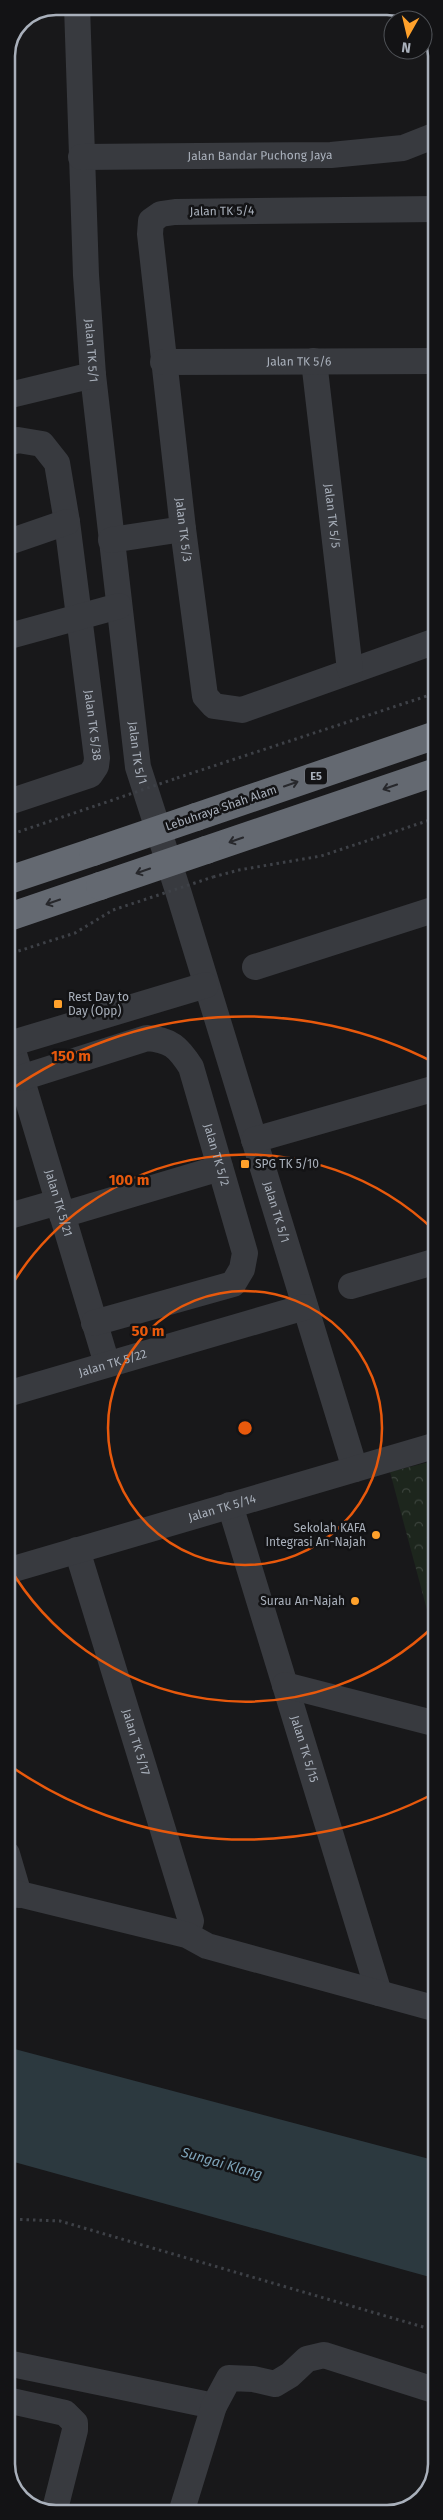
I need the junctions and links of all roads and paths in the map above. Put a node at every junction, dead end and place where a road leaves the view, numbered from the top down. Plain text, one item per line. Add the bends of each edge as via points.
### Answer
1 (77, 15) edge
2 (428, 138) edge
3 (81, 157) junction
4 (428, 209) edge
5 (314, 361) junction
6 (428, 361) edge
7 (163, 362) junction
8 (93, 375) junction
9 (15, 394) edge
10 (15, 441) edge
11 (67, 522) junction
12 (183, 529) junction
13 (15, 539) edge
14 (111, 540) junction
15 (119, 606) junction
16 (78, 617) junction
17 (15, 634) edge
18 (428, 644) edge
19 (350, 670) junction
20 (428, 696) edge
21 (428, 738) edge
22 (428, 775) edge
23 (15, 800) edge
24 (428, 821) edge
25 (15, 833) edge
26 (15, 878) edge
27 (428, 911) edge
28 (15, 915) edge
29 (15, 952) edge
30 (255, 967) dead end
31 (206, 985) junction
32 (15, 1042) edge
33 (15, 1061) edge
34 (21, 1078) junction
35 (428, 1090) edge
36 (254, 1140) junction
37 (220, 1168) junction
38 (60, 1208) junction
39 (15, 1216) edge
40 (428, 1263) edge
41 (351, 1286) dead end
42 (305, 1307) junction
43 (94, 1323) junction
44 (107, 1364) junction
45 (15, 1391) edge
46 (428, 1447) edge
47 (355, 1469) junction
48 (230, 1505) junction
49 (77, 1550) junction
50 (15, 1568) edge
51 (285, 1685) junction
52 (428, 1722) edge
53 (15, 1893) edge
54 (187, 1935) junction
55 (379, 1993) junction
56 (428, 2007) edge
57 (15, 2219) edge
58 (428, 2328) edge
59 (15, 2365) edge
60 (428, 2387) edge
61 (15, 2402) edge
62 (214, 2406) junction
63 (56, 2505) edge
64 (183, 2505) edge

1 - 3 street, Jalan TK 5/1
2 - 3 street, Jalan Bandar Puchong Jaya via 403,148 331,155
3 - 8 street, Jalan TK 5/1
4 - 7 street, Jalan TK 5/4 via 160,214 151,221 150,234
5 - 6 street, Jalan TK 5/6
5 - 7 street, Jalan TK 5/6
5 - 19 street, Jalan TK 5/5
7 - 12 street, Jalan TK 5/3
8 - 9 street
8 - 14 street, Jalan TK 5/1
10 - 11 street, Jalan TK 5/38 via 42,444 56,463
11 - 13 street
11 - 16 street, Jalan TK 5/38
12 - 14 street
12 - 19 street, Jalan TK 5/3 via 205,696 214,706 242,710
14 - 15 street, Jalan TK 5/1
15 - 16 street
15 - 31 street, Jalan TK 5/1 via 138,767
16 - 17 street
16 - 23 street, Jalan TK 5/38 via 96,766 90,775
18 - 19 street
20 - 25 path, bridge
26 -> 21 highway, Lebuhraya Shah Alam / E5, bridge
22 -> 28 highway, bridge
24 - 29 path, bridge via 321,856 213,877 113,910 75,933
27 - 30 street
31 - 32 street
31 - 36 street, Jalan TK 5/1
33 - 34 street, Jalan TK 5/21
34 - 37 street, Jalan TK 5/2 via 147,1038 164,1039 180,1051 191,1067
34 - 38 street, Jalan TK 5/21
35 - 36 street
36 - 42 street, Jalan TK 5/1
37 - 38 street
37 - 43 street, Jalan TK 5/2 via 245,1252 242,1269 233,1284
38 - 39 street
38 - 43 street, Jalan TK 5/21
40 - 41 street
42 - 44 street, Jalan TK 5/22
42 - 47 street, Jalan TK 5/1
43 - 44 street, Jalan TK 5/21
44 - 45 street, Jalan TK 5/22
46 - 47 street, Jalan TK 5/14
47 - 48 street, Jalan TK 5/14
48 - 49 street, Jalan TK 5/14
48 - 51 street, Jalan TK 5/15
49 - 50 street, Jalan TK 5/14
49 - 54 street, Jalan TK 5/17 via 191,1922
51 - 52 street
51 - 55 street, Jalan TK 5/15
53 - 54 street
54 - 55 street via 207,1946
55 - 56 street
57 - 58 path via 60,2221
59 - 62 street
60 - 62 street via 324,2355 307,2359 275,2384 229,2378
61 - 63 street via 65,2413 75,2423
62 - 64 street

